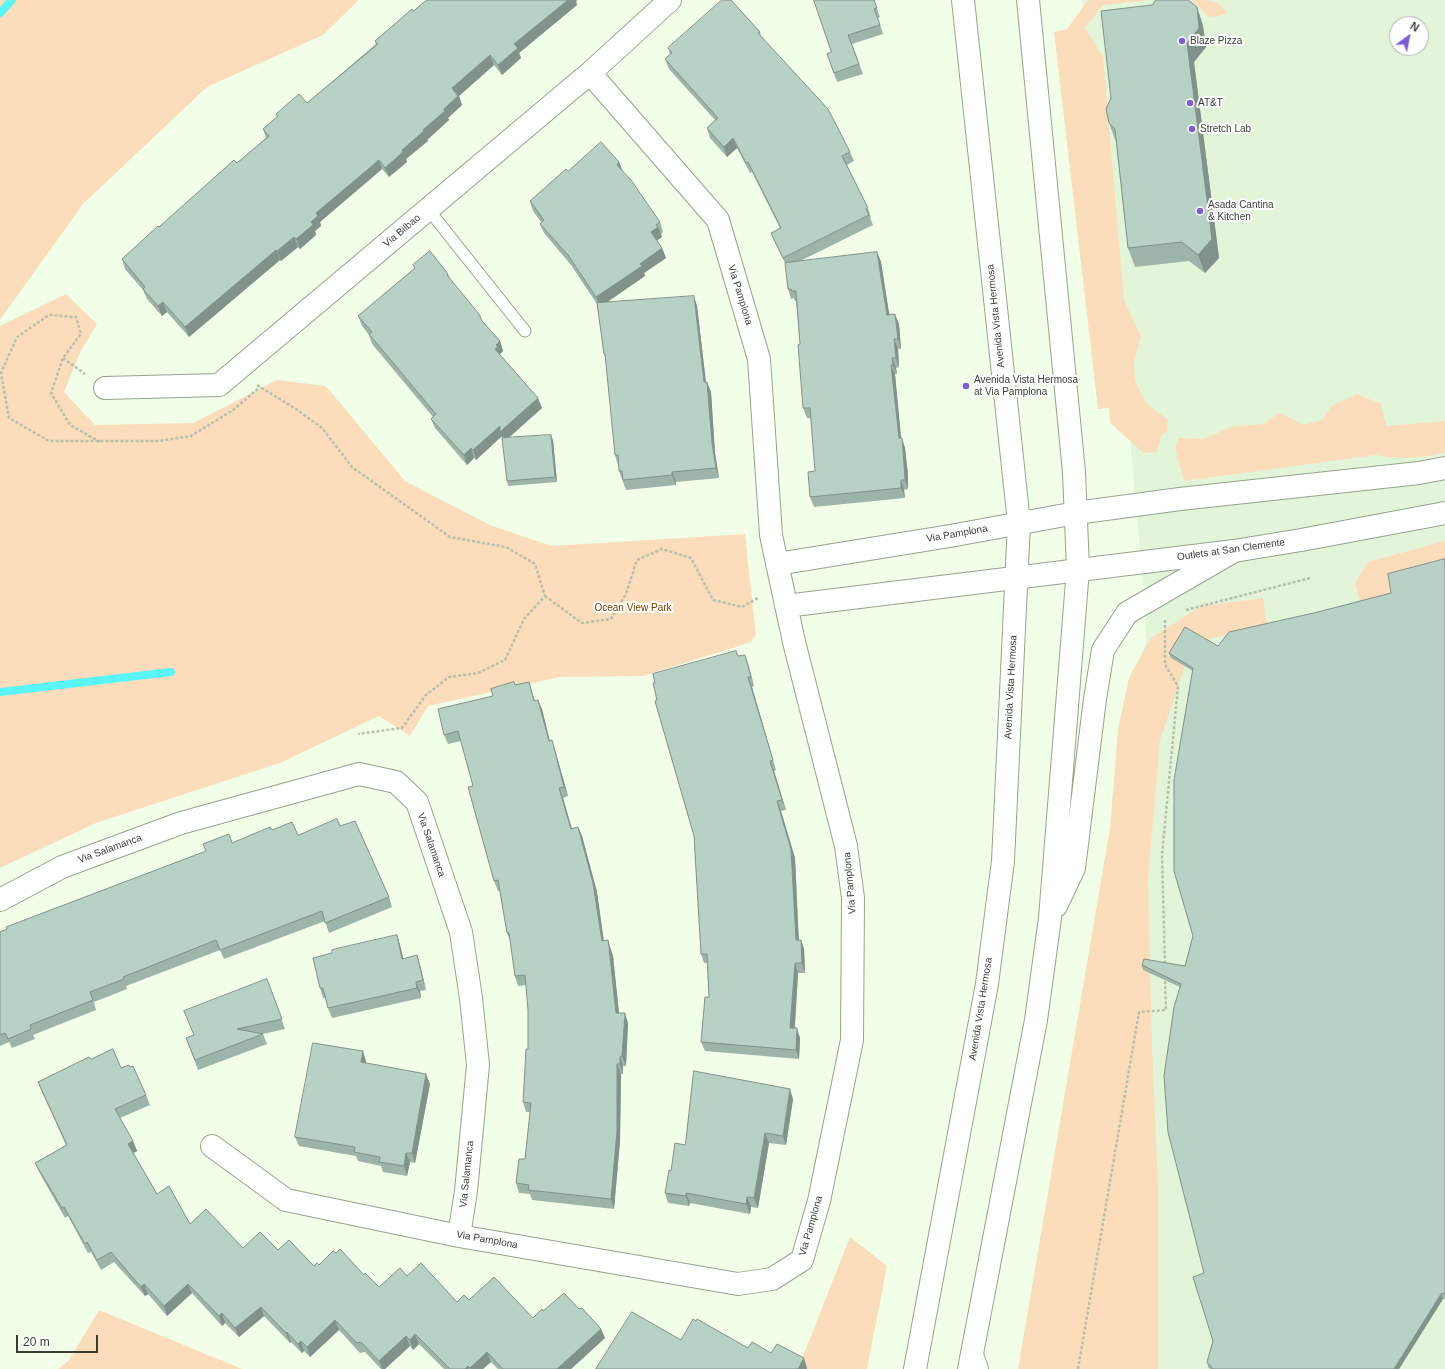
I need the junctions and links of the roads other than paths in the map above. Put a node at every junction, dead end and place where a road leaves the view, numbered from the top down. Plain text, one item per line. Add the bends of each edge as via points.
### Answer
1 (670, 0) edge
2 (963, 0) edge
3 (1028, 0) edge
4 (590, 73) junction
5 (428, 209) junction
6 (525, 331) dead end
7 (105, 388) dead end
8 (1445, 468) edge
9 (1076, 513) junction
10 (1445, 513) edge
11 (1018, 523) junction
12 (1234, 551) junction
13 (777, 564) junction
14 (1078, 569) junction
15 (1016, 578) junction
16 (786, 606) junction
17 (0, 900) edge
18 (1050, 918) junction
19 (212, 1146) dead end
20 (459, 1236) junction
21 (973, 1364) edge
22 (915, 1369) edge

1 - 4 street, Via Bilbao
2 - 11 street, Avenida Vista Hermosa
3 - 9 street
4 - 5 street, Via Bilbao
4 - 13 street, Via Pamplona via 718,220 759,358 771,535
5 - 6 lane
5 - 7 street, Via Bilbao via 219,385
8 - 9 street
9 - 11 street
9 - 14 street
10 - 12 street, Outlets at San Clemente
11 - 13 street, Via Pamplona
11 - 15 street, Avenida Vista Hermosa
12 - 14 street, Outlets at San Clemente
12 - 18 street via 1127,613 1103,650 1074,868
13 - 16 street, Via Pamplona
14 - 15 street, Outlets at San Clemente
14 - 18 street
15 - 16 street
15 - 22 street, Avenida Vista Hermosa via 1003,861 987,984
16 - 20 street, Via Pamplona via 846,846 853,898 852,1040 819,1201 802,1260 772,1279 738,1284
17 - 20 street, Via Salamanca via 62,867 181,823 359,774 396,782 417,802 461,932 471,998 478,1066
18 - 21 street via 1036,1020
19 - 20 street, Via Pamplona via 286,1200

